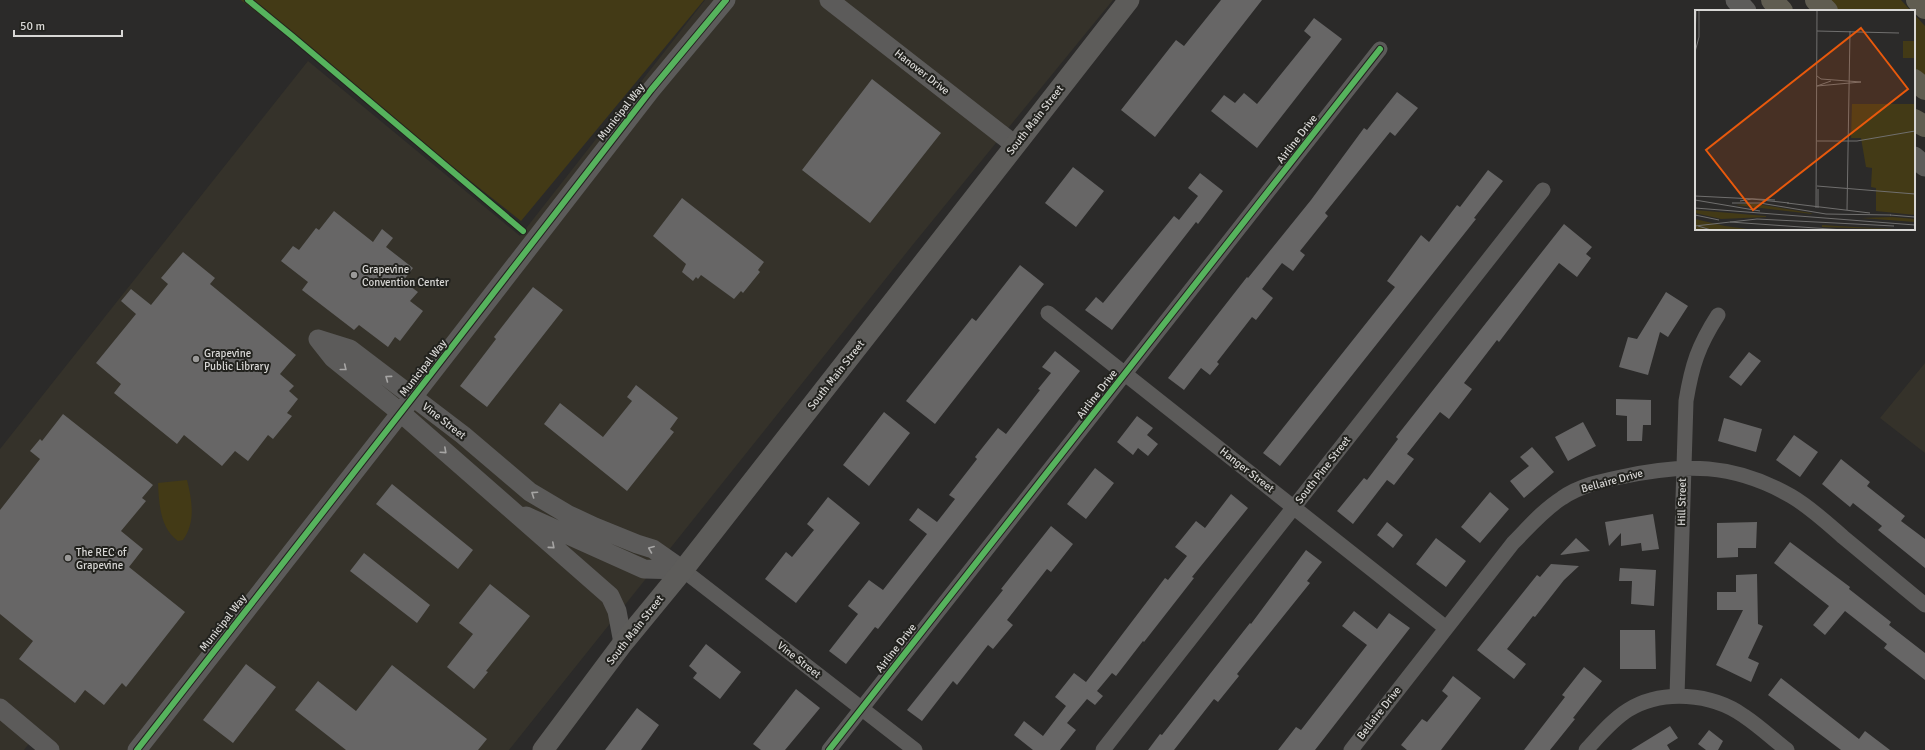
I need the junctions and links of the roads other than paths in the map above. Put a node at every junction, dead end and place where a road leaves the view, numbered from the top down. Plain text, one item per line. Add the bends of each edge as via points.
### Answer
1 (726, 0) edge
2 (829, 0) edge
3 (1129, 0) edge
4 (1736, 0) edge
5 (1772, 0) edge
6 (1816, 0) edge
7 (1917, 0) edge
8 (1925, 8) edge
9 (1745, 10) edge
10 (1781, 10) edge
11 (1826, 10) edge
12 (1380, 49) dead end
13 (1915, 81) edge
14 (1925, 89) edge
15 (1915, 121) edge
16 (1925, 126) edge
17 (1015, 145) junction
18 (1915, 158) edge
19 (1925, 166) edge
20 (1543, 190) dead end
21 (1048, 313) dead end
22 (1718, 315) dead end
23 (1125, 374) junction
24 (413, 397) junction
25 (401, 413) junction
26 (1683, 468) junction
27 (507, 506) junction
28 (1294, 508) junction
29 (683, 570) junction
30 (1925, 605) edge
31 (1446, 628) junction
32 (623, 643) junction
33 (1677, 696) junction
34 (0, 708) edge
35 (862, 708) junction
36 (50, 750) edge
37 (137, 750) edge
38 (543, 750) edge
39 (829, 750) edge
40 (915, 750) edge
41 (1103, 750) edge
42 (1351, 750) edge
43 (1586, 750) edge
44 (1787, 750) edge

1 - 24 street, Municipal Way via 650,90
2 - 17 street, Hanover Drive
3 - 17 main road, South Main Street
4 - 9 main road
5 - 10 highway
6 - 11 highway
7 - 8 highway
12 - 23 street, Airline Drive
13 - 14 highway
15 - 16 highway
17 - 29 main road, South Main Street
18 - 19 main road
20 - 28 street, South Pine Street
21 - 23 street, Hanger Street
22 - 26 street, Hill Street via 1699,347 1689,377 1684,421
23 - 28 street, Hanger Street
23 - 35 street, Airline Drive
24 - 25 street, Municipal Way
24 -> 25 street, Vine Street via 350,349 318,339 333,358
29 -> 24 street, Vine Street via 653,549 595,527 530,492 463,435
25 -> 27 street, Vine Street
25 - 37 street, Municipal Way
26 - 30 street, Bellaire Drive via 1724,470 1747,476 1792,497
26 - 31 street, Bellaire Drive via 1650,470 1605,480 1562,498 1540,515 1513,543
26 - 33 street, Hill Street
27 - 29 street, Vine Street via 644,569
27 -> 32 street, Vine Street via 610,596 617,611
28 - 31 street, Hanger Street
28 - 41 street, South Pine Street
29 - 32 main road, South Main Street
29 - 35 street, Vine Street
31 - 42 street, Bellaire Drive
32 - 38 main road, South Main Street
33 - 43 street via 1647,700 1628,711
33 - 44 street via 1721,703 1744,715
34 - 36 street
35 - 39 street, Airline Drive
35 - 40 street, Vine Street

